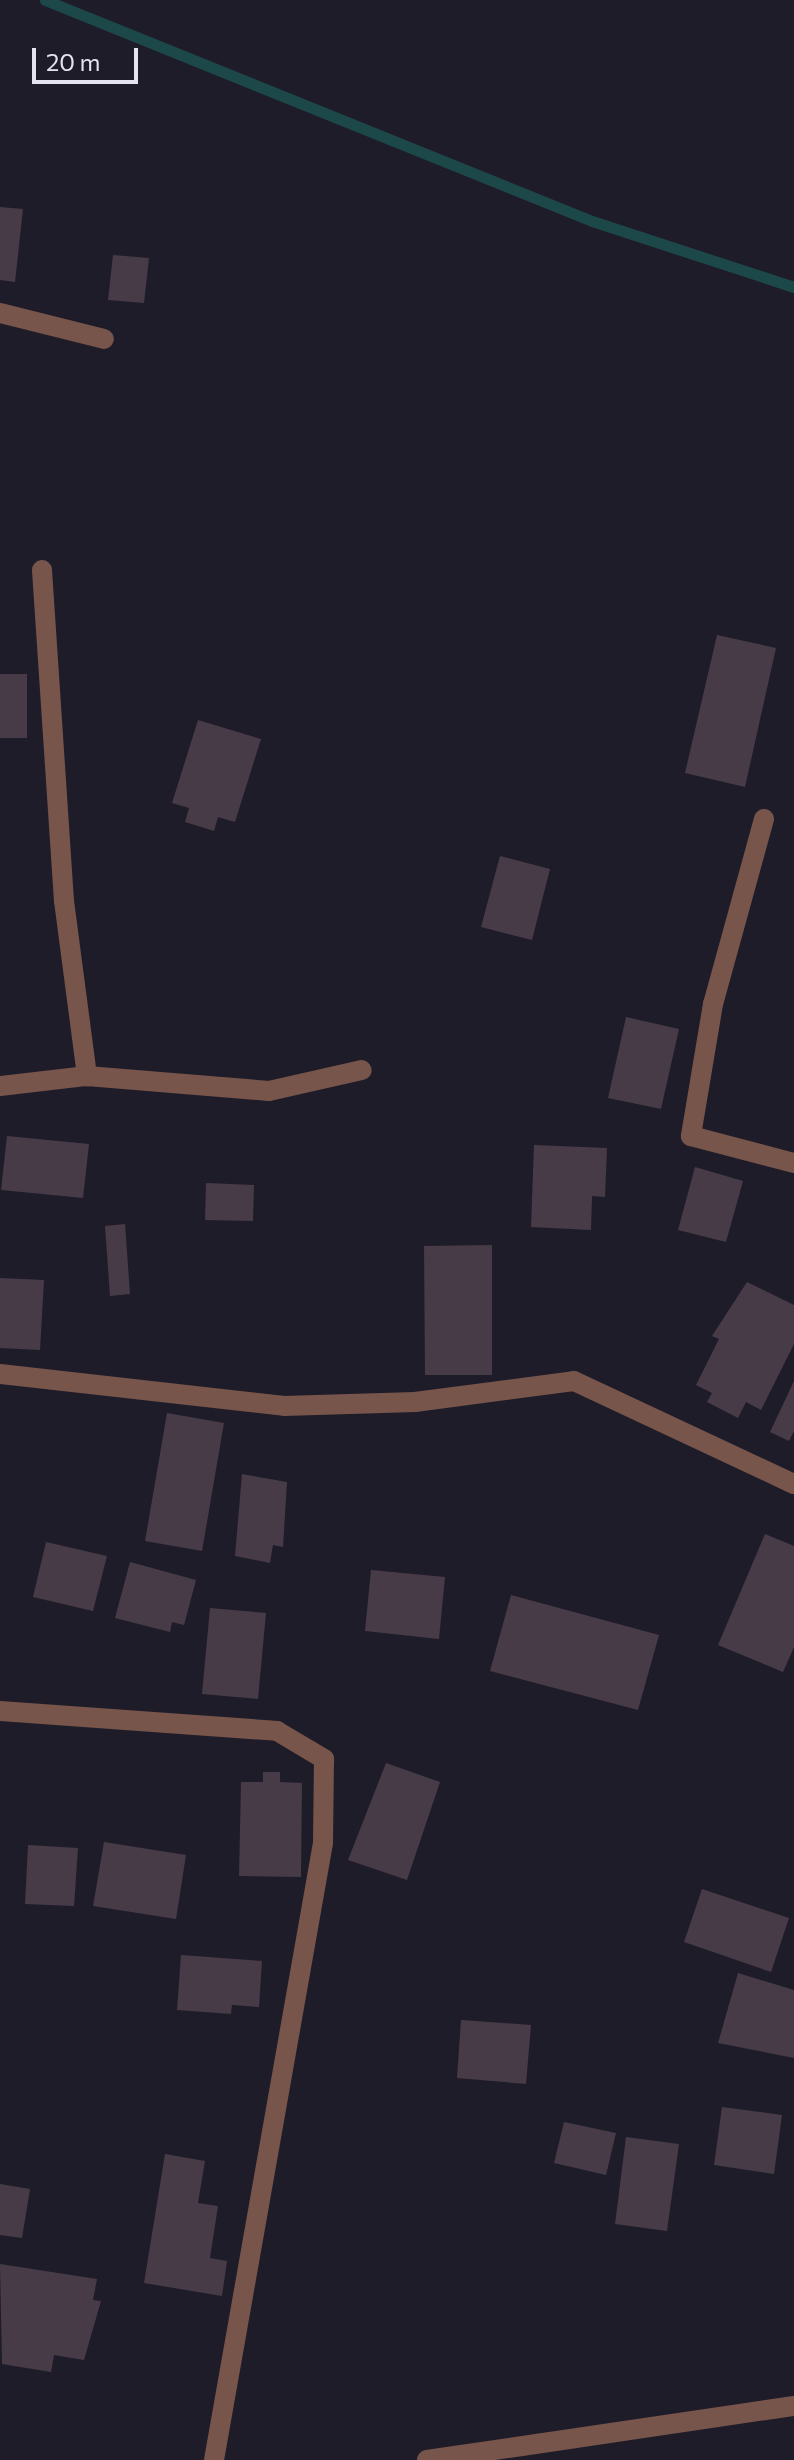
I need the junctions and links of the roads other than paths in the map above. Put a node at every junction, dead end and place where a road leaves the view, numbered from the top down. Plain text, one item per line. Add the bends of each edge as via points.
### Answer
1 (0, 313) edge
2 (104, 339) dead end
3 (42, 570) dead end
4 (764, 819) dead end
5 (362, 1070) dead end
6 (87, 1076) junction
7 (0, 1086) edge
8 (794, 1163) edge
9 (0, 1374) edge
10 (794, 1484) edge
11 (0, 1711) edge
12 (794, 2406) edge
13 (214, 2460) edge
14 (427, 2460) edge

1 - 2 street
3 - 6 street via 64,901
4 - 8 street via 713,1004 691,1136
5 - 6 street via 269,1091
6 - 7 street
9 - 10 street via 284,1406 415,1402 574,1381
11 - 13 street via 277,1731 324,1759 323,1843
12 - 14 street

